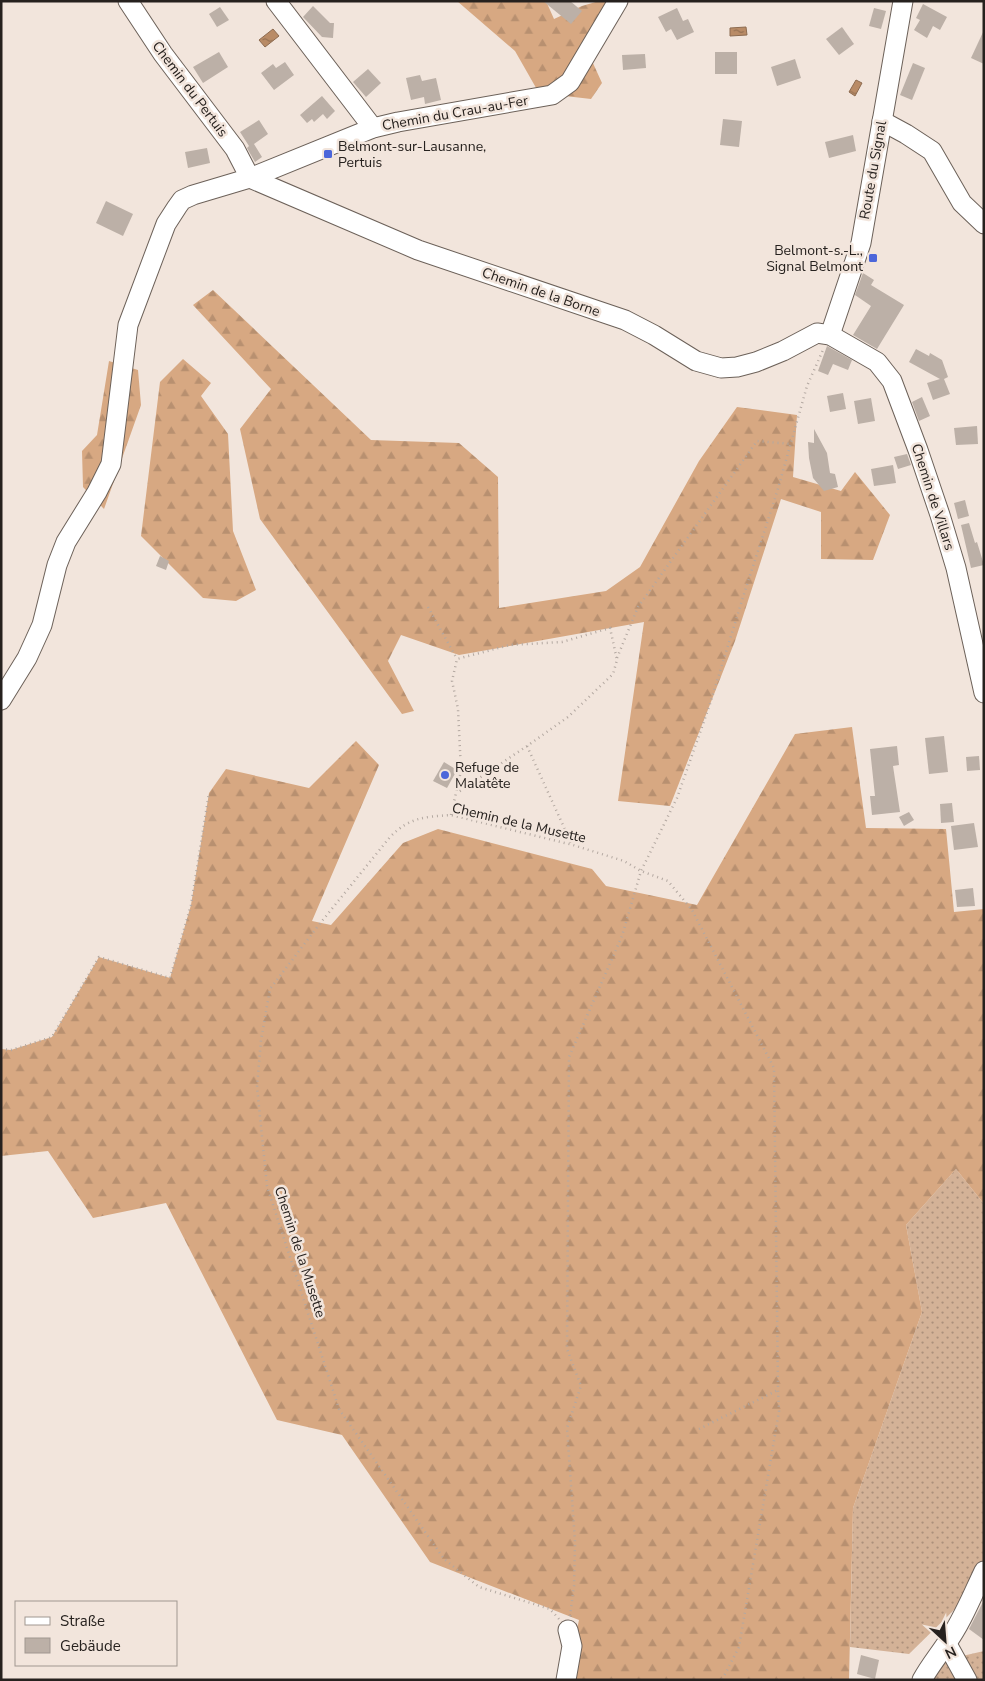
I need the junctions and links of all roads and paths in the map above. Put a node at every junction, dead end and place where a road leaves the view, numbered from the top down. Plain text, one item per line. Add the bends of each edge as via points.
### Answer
1 (128, 1) edge
2 (276, 1) edge
3 (618, 1) edge
4 (903, 1) edge
5 (882, 121) junction
6 (373, 128) junction
7 (250, 178) junction
8 (984, 224) edge
9 (830, 335) junction
10 (792, 444) junction
11 (428, 607) dead end
12 (457, 658) junction
13 (617, 660) junction
14 (984, 693) edge
15 (1, 700) edge
16 (527, 746) junction
17 (209, 793) dead end
18 (457, 793) junction
19 (451, 815) junction
20 (572, 845) junction
21 (642, 870) junction
22 (1, 1049) edge
23 (778, 1390) junction
24 (699, 1428) dead end
25 (984, 1571) edge
26 (568, 1630) junction
27 (946, 1644) junction
28 (566, 1680) edge
29 (722, 1680) edge
30 (922, 1680) edge
31 (967, 1680) edge

1 - 7 street, Chemin du Pertuis via 163,54 235,149
2 - 6 street
3 - 6 street, Chemin du Crau-au-Fer via 570,82 552,95
4 - 5 street, Route du Signal
5 - 8 street via 932,151 962,203
5 - 9 street, Route du Signal via 860,243
6 - 7 street, Chemin du Crau-au-Fer
7 - 9 street, Chemin de la Borne via 418,250 625,320 708,366 737,368 784,351 817,333
7 - 15 street, Chemin du Crau-au-Fer via 182,200 166,224 128,325 111,464 66,542 42,625 27,658
9 - 10 path via 807,386
9 - 14 street, Chemin de Villars via 877,362 892,381 956,568
10 - 13 path via 758,441 638,607
10 - 21 path via 677,798
11 - 12 path
12 - 13 path via 510,645 562,642 610,628
12 - 18 path via 452,681 461,750
13 - 16 path via 613,674 568,717
16 - 18 path
16 - 20 path
17 - 22 path via 191,905 170,978 100,957 52,1037 11,1050
18 - 19 path
19 - 20 path, Chemin de la Musette
19 - 26 path, Chemin de la Musette via 432,816 401,826 270,989 257,1087 267,1186 339,1409 444,1559 479,1587 550,1609
20 - 21 path, Chemin de la Musette
21 - 23 path, Chemin de la Musette via 668,881 692,910 774,1068
21 - 26 path via 622,936 569,1057 567,1349 582,1386 567,1428 575,1542
23 - 24 path
23 - 29 path, Chemin de la Musette via 779,1411 739,1647
25 - 27 street
26 - 28 street via 572,1646
27 - 30 street
27 - 31 street

